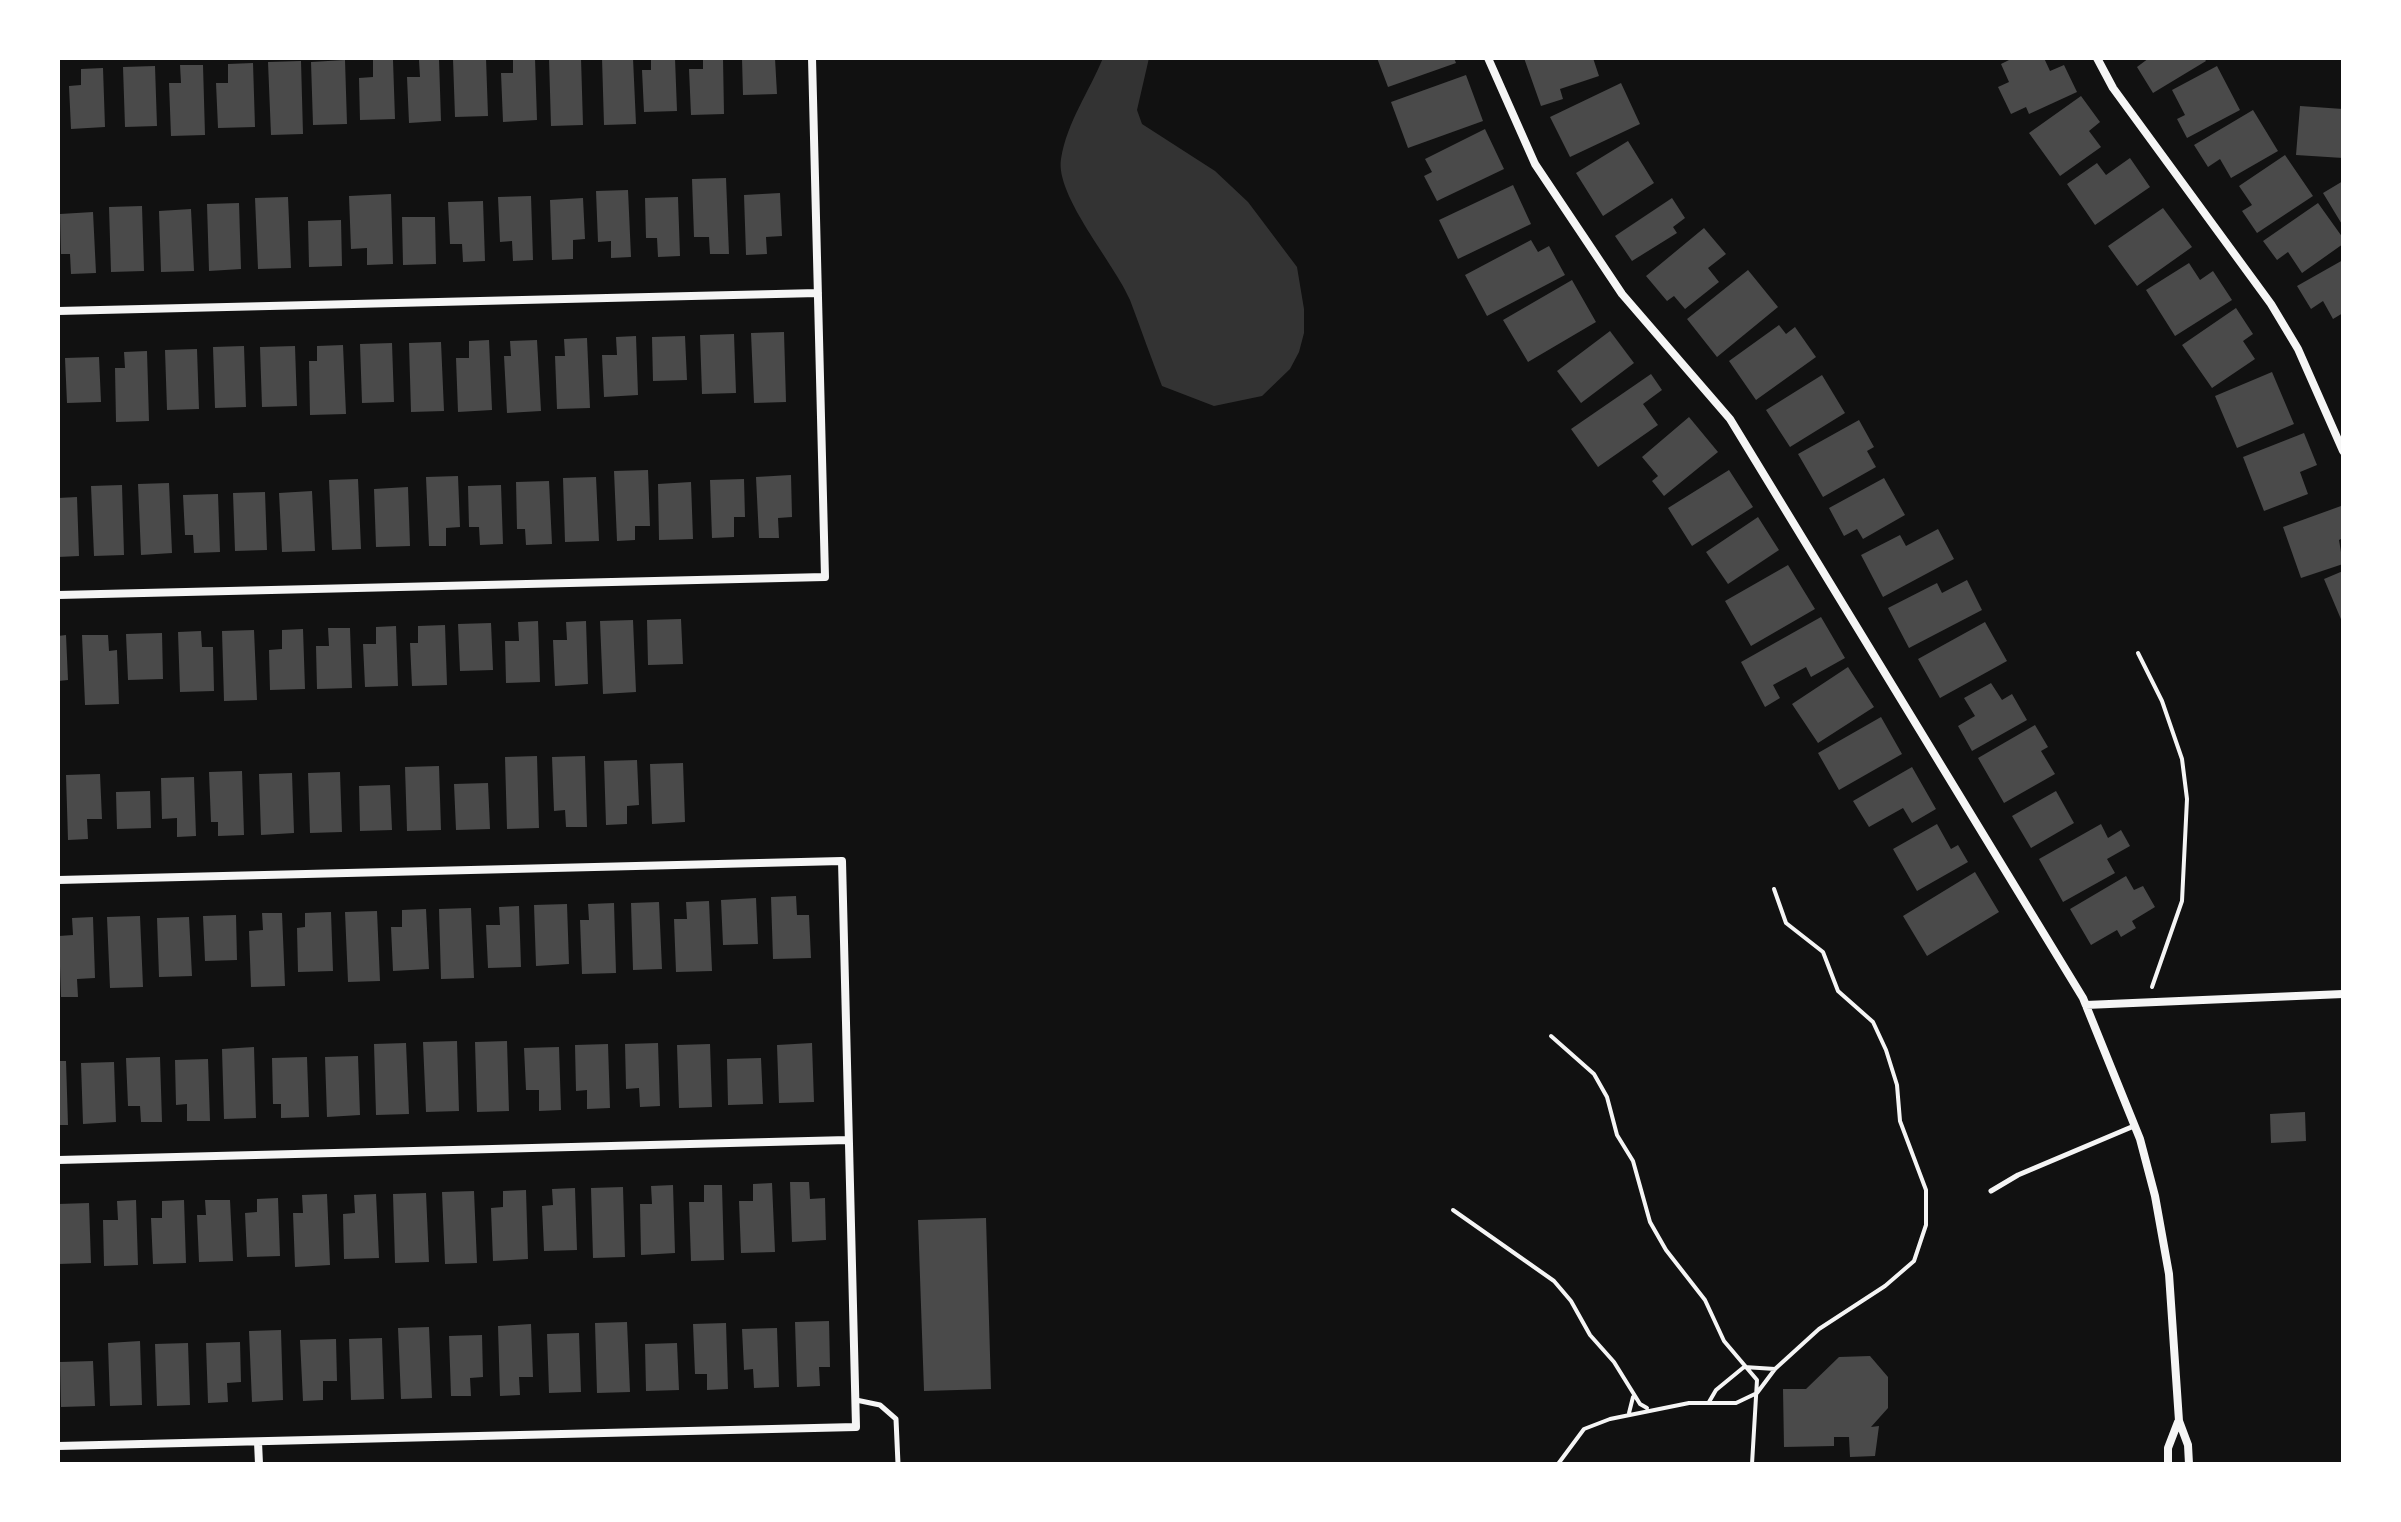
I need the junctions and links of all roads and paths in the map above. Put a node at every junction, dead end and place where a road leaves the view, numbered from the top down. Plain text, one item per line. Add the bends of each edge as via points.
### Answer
1 (812, 58) edge
2 (1488, 58) edge
3 (2097, 58) edge
4 (818, 293) junction
5 (58, 311) edge
6 (2343, 451) edge
7 (58, 595) edge
8 (2138, 653) dead end
9 (58, 880) edge
10 (1774, 889) dead end
11 (2343, 994) edge
12 (2149, 1002) junction
13 (2086, 1005) junction
14 (1551, 1036) dead end
15 (2134, 1126) junction
16 (848, 1140) junction
17 (58, 1160) edge
18 (1991, 1191) dead end
19 (1453, 1210) dead end
20 (1744, 1367) junction
21 (1775, 1369) junction
22 (1757, 1393) junction
23 (1633, 1395) junction
24 (855, 1400) junction
25 (1709, 1403) junction
26 (1649, 1409) junction
27 (1629, 1413) junction
28 (2179, 1421) junction
29 (258, 1442) junction
30 (58, 1446) edge
31 (259, 1464) edge
32 (898, 1464) edge
33 (1558, 1464) edge
34 (1752, 1464) edge
35 (2168, 1464) edge
36 (2189, 1464) edge

1 - 4 street
2 - 13 street via 1535,164 1622,294 1730,419
3 - 6 street via 2113,88 2271,304 2298,349
4 - 5 street
4 - 7 street via 825,577
8 - 12 path via 2182,759 2187,799 2182,901
9 - 16 street via 842,861
10 - 21 path via 1786,923 1823,952 1838,991 1873,1022 1897,1085 1900,1121 1926,1190 1926,1225 1914,1261 1819,1329
11 - 12 street
12 - 13 street
13 - 15 street
14 - 20 path via 1594,1074 1633,1161 1650,1222
15 - 18 lane
15 - 28 street via 2155,1196 2169,1274
16 - 17 street
16 - 24 street
19 - 23 path via 1554,1281
20 - 21 path
20 - 22 path via 1757,1380
20 - 25 path via 1716,1390
21 - 22 path
22 - 25 path via 1736,1403
22 - 34 path
23 - 26 path
23 - 27 path
24 - 29 street via 856,1427
24 - 32 lane via 880,1405 896,1419
25 - 26 path
26 - 27 path
27 - 33 path via 1584,1429
28 - 35 street
28 - 36 street
29 - 30 street
29 - 31 street

